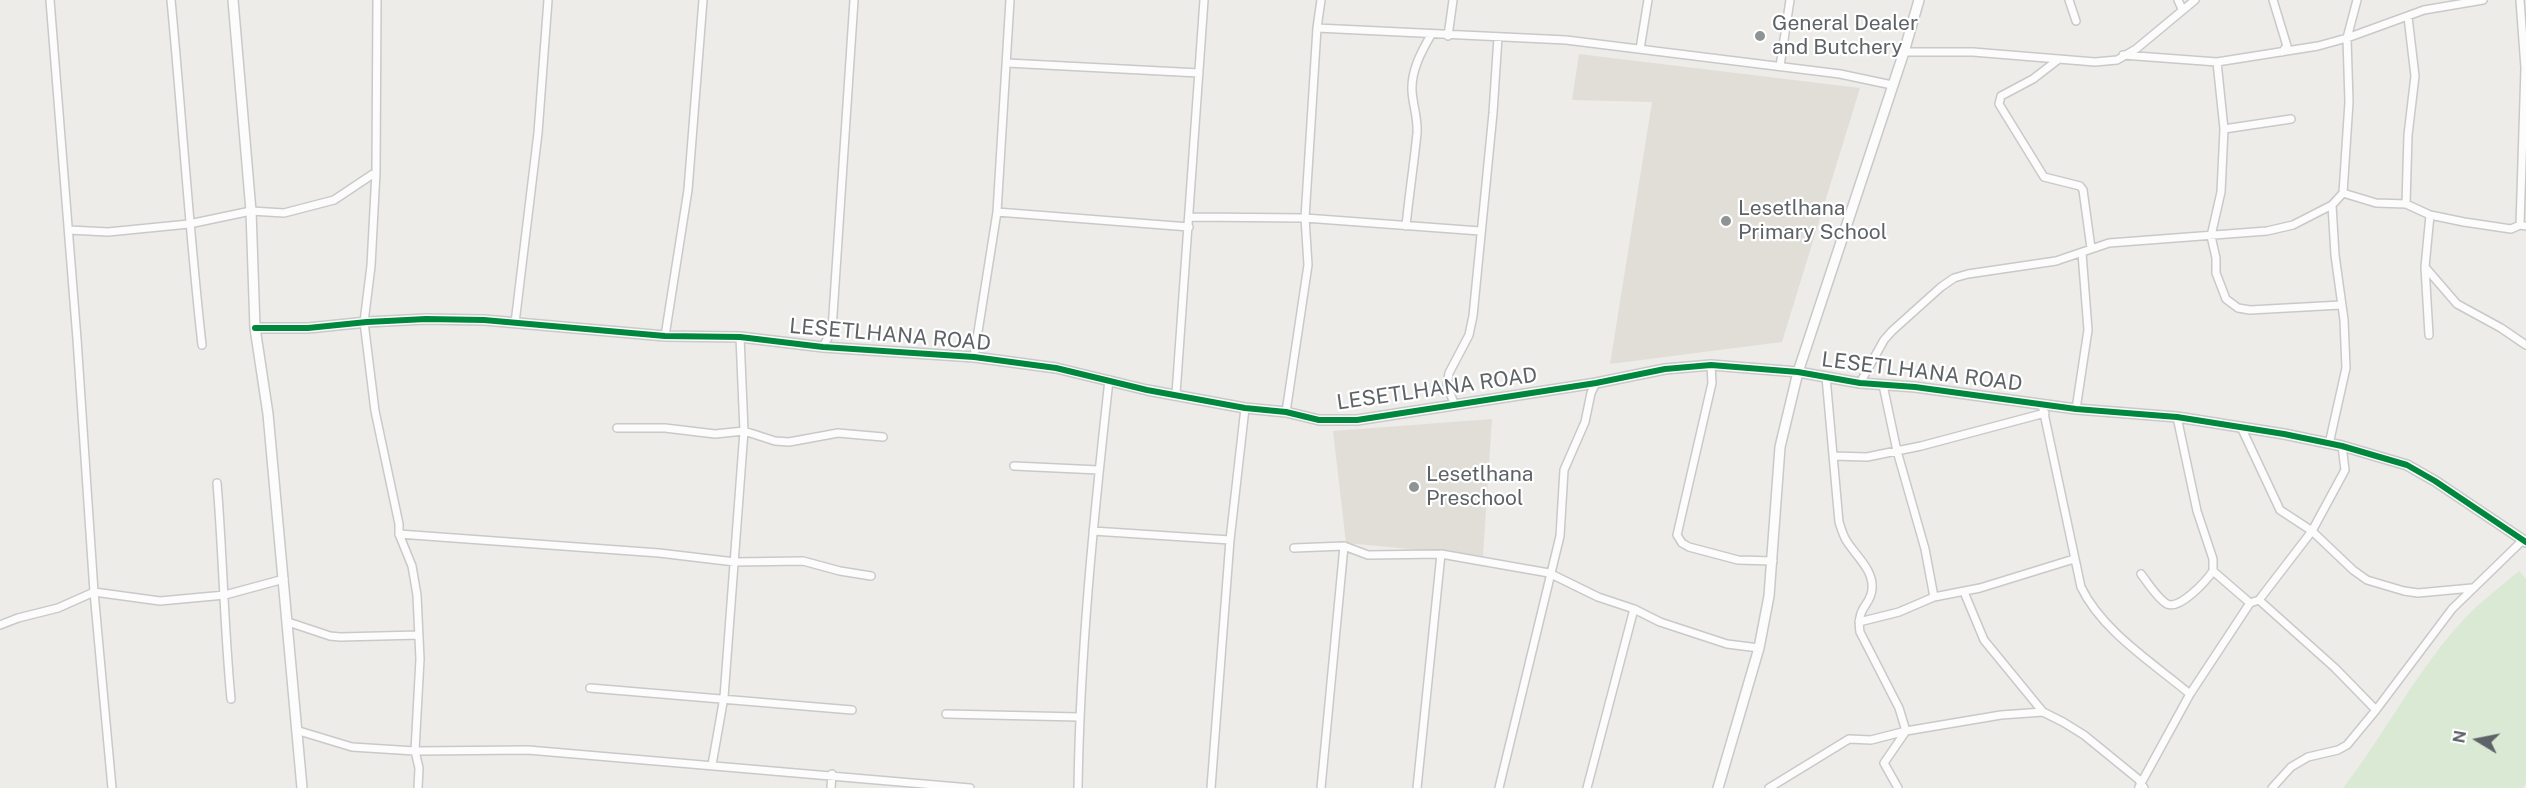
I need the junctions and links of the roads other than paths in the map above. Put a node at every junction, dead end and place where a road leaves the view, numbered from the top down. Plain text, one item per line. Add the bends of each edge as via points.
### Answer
1 (50, 0) edge
2 (171, 0) edge
3 (233, 0) edge
4 (377, 0) edge
5 (548, 0) edge
6 (703, 0) edge
7 (854, 0) edge
8 (1010, 0) edge
9 (1204, 0) edge
10 (1321, 0) edge
11 (1453, 0) edge
12 (1648, 0) edge
13 (1790, 0) edge
14 (1919, 0) edge
15 (2069, 0) edge
16 (2178, 0) edge
17 (2195, 0) edge
18 (2273, 0) edge
19 (2357, 0) edge
20 (2483, 0) edge
21 (2520, 0) edge
22 (2442, 4) edge
23 (2182, 9) junction
24 (2408, 17) junction
25 (2076, 21) dead end
26 (1317, 28) junction
27 (1431, 35) junction
28 (1448, 36) junction
29 (1498, 37) junction
30 (2347, 38) junction
31 (1640, 49) junction
32 (1904, 52) junction
33 (2282, 52) junction
34 (2123, 56) junction
35 (2059, 59) junction
36 (2217, 62) junction
37 (1007, 63) junction
38 (1780, 66) junction
39 (1199, 73) junction
40 (1892, 85) junction
41 (2291, 119) dead end
42 (2224, 129) junction
43 (376, 172) junction
44 (2343, 193) junction
45 (2406, 204) junction
46 (2332, 205) junction
47 (251, 211) junction
48 (997, 212) junction
49 (2430, 215) junction
50 (1190, 217) junction
51 (1305, 218) junction
52 (189, 224) junction
53 (1406, 226) junction
54 (2523, 226) edge
55 (1189, 227) junction
56 (69, 230) junction
57 (1480, 231) junction
58 (2211, 236) junction
59 (2091, 248) junction
60 (2082, 253) junction
61 (2425, 267) junction
62 (2341, 306) junction
63 (364, 322) junction
64 (514, 323) junction
65 (255, 328) junction
66 (2428, 335) dead end
67 (665, 336) junction
68 (740, 337) junction
69 (202, 345) dead end
70 (2526, 345) edge
71 (823, 347) junction
72 (974, 357) junction
73 (1711, 365) junction
74 (1798, 372) junction
75 (1826, 377) junction
76 (1109, 380) junction
77 (1596, 383) junction
78 (1860, 383) junction
79 (1883, 385) junction
80 (1176, 394) junction
81 (1455, 405) junction
82 (1245, 408) junction
83 (2044, 408) junction
84 (2076, 409) junction
85 (1286, 412) junction
86 (2177, 417) junction
87 (2241, 427) junction
88 (617, 428) dead end
89 (744, 430) junction
90 (884, 436) dead end
91 (2329, 444) junction
92 (2342, 446) junction
93 (1897, 451) junction
94 (1833, 456) junction
95 (1014, 466) dead end
96 (1099, 470) junction
97 (217, 483) dead end
98 (1093, 531) junction
99 (2312, 531) junction
100 (399, 534) junction
101 (1230, 540) junction
102 (2524, 541) edge
103 (1344, 546) junction
104 (1294, 548) dead end
105 (1441, 554) junction
106 (2074, 559) junction
107 (1773, 561) junction
108 (735, 562) junction
109 (2213, 571) junction
110 (1549, 573) junction
111 (2141, 574) dead end
112 (871, 576) dead end
113 (284, 579) junction
114 (2472, 588) junction
115 (94, 592) junction
116 (1964, 592) junction
117 (225, 595) junction
118 (1934, 597) junction
119 (2259, 600) junction
120 (2250, 603) junction
121 (1634, 609) junction
122 (288, 622) junction
123 (1859, 622) junction
124 (0, 626) edge
125 (419, 635) junction
126 (1759, 648) junction
127 (590, 688) dead end
128 (2190, 694) junction
129 (724, 697) junction
130 (231, 699) dead end
131 (852, 710) dead end
132 (2376, 710) junction
133 (2043, 712) junction
134 (946, 714) dead end
135 (1079, 717) junction
136 (1906, 730) junction
137 (298, 731) junction
138 (415, 751) junction
139 (712, 765) junction
140 (832, 774) junction
141 (1719, 787) edge
142 (2141, 787) edge
143 (112, 788) edge
144 (302, 788) edge
145 (418, 788) edge
146 (831, 788) edge
147 (970, 788) edge
148 (1078, 788) edge
149 (1211, 788) edge
150 (1322, 788) edge
151 (1417, 788) edge
152 (1499, 788) edge
153 (1587, 788) edge
154 (1769, 788) edge
155 (1898, 788) edge
156 (2272, 788) edge

1 - 56 street
2 - 52 street
3 - 47 street
4 - 43 street
5 - 64 street via 538,133
6 - 67 street via 688,190
7 - 71 street via 832,330
8 - 37 street
9 - 39 street
10 - 26 street
11 - 28 street
12 - 31 street
13 - 38 street
14 - 32 street
15 - 25 street
16 - 23 street
17 - 23 street
18 - 33 street via 2287,46
19 - 30 street
20 - 22 street
21 - 54 street via 2525,79
22 - 24 street
23 - 34 street
24 - 30 street
24 - 45 street via 2415,76
26 - 27 street
26 - 51 street
27 - 28 street
27 - 53 street via 1413,75 1417,131
28 - 29 street
29 - 31 street
29 - 57 street
30 - 33 street
30 - 44 street via 2349,102
31 - 38 street
32 - 35 street via 1973,52
32 - 40 street
33 - 36 street
34 - 35 street via 2095,62
34 - 36 street
35 - 59 street via 2001,96 1999,104 2040,174 2083,190
36 - 42 street
37 - 39 street
37 - 48 street
38 - 40 street
39 - 50 street
40 - 74 street
41 - 42 street
42 - 58 street via 2221,192
43 - 47 street via 334,200 284,213
43 - 63 street
44 - 45 street via 2376,204
44 - 46 street
45 - 49 street
46 - 58 street via 2293,225
46 - 62 street
47 - 52 street
47 - 65 street
48 - 55 street
48 - 72 street
49 - 54 street via 2511,229
49 - 61 street
50 - 51 street
50 - 55 street
51 - 53 street
51 - 85 street via 1308,265
52 - 56 street via 108,232
52 - 69 street
53 - 57 street
55 - 80 street
56 - 115 street
57 - 81 street via 1478,283 1469,335 1449,373 1447,386
58 - 59 street via 2119,242
58 - 62 street via 2221,286 2226,299 2238,308
59 - 60 street
60 - 78 street via 1954,278 1892,331
60 - 84 street via 2088,330
61 - 66 street
61 - 70 street via 2457,304
62 - 91 street via 2346,368
63 - 64 street, LESETLHANA ROAD
63 - 65 street, LESETLHANA ROAD
63 - 100 street via 375,411
64 - 67 street, LESETLHANA ROAD
65 - 113 street via 268,414
67 - 68 street, LESETLHANA ROAD
68 - 71 street, LESETLHANA ROAD
68 - 89 street
71 - 72 street, LESETLHANA ROAD
72 - 76 street, LESETLHANA ROAD
73 - 74 street, LESETLHANA ROAD
73 - 77 street, LESETLHANA ROAD via 1665,369
73 - 107 street via 1712,383 1677,535 1689,547 1738,560
74 - 75 street, LESETLHANA ROAD
74 - 107 street via 1780,447
75 - 78 street, LESETLHANA ROAD
75 - 94 street
76 - 80 street, LESETLHANA ROAD
76 - 96 street
77 - 81 street, LESETLHANA ROAD
77 - 110 street via 1585,422 1564,470 1561,525
78 - 79 street, LESETLHANA ROAD
79 - 83 street, LESETLHANA ROAD
79 - 93 street
80 - 82 street, LESETLHANA ROAD
81 - 85 street, LESETLHANA ROAD via 1357,420 1318,420
82 - 85 street, LESETLHANA ROAD
82 - 101 street
83 - 84 street, LESETLHANA ROAD
83 - 93 street
83 - 106 street
84 - 86 street, LESETLHANA ROAD
86 - 87 street, LESETLHANA ROAD
86 - 109 street
87 - 91 street, LESETLHANA ROAD
87 - 99 street via 2280,510
88 - 89 street via 715,434
89 - 90 street via 789,442 838,433
89 - 108 street
91 - 92 street, LESETLHANA ROAD
92 - 99 street via 2345,470
92 - 102 street, LESETLHANA ROAD via 2407,465
93 - 94 street via 1867,457
93 - 118 street via 1925,549
94 - 123 street via 1839,522 1845,538 1869,572 1873,587
95 - 96 street
96 - 98 street
97 - 117 street
98 - 101 street
98 - 135 street
99 - 114 street via 2367,580 2418,593
99 - 119 street
100 - 108 street
100 - 125 street via 412,566
101 - 149 street
102 - 114 street
103 - 104 street
103 - 105 street via 1368,555
103 - 150 street
105 - 110 street
105 - 151 street
106 - 116 street
106 - 128 street via 2080,587 2099,618
107 - 126 street
108 - 112 street via 803,561
108 - 129 street
109 - 111 street via 2182,603 2175,605 2168,604
109 - 120 street
110 - 121 street
110 - 152 street
113 - 117 street
113 - 122 street
114 - 132 street
115 - 117 street via 159,601
115 - 124 street
115 - 143 street
116 - 118 street
116 - 133 street via 1984,640
117 - 130 street
118 - 123 street via 1899,612
119 - 120 street
119 - 132 street
120 - 128 street
121 - 126 street via 1701,636
121 - 153 street
122 - 125 street via 340,637
122 - 137 street
123 - 136 street via 1860,632 1899,708
125 - 138 street
126 - 141 street
127 - 129 street
128 - 142 street
129 - 131 street
129 - 139 street
132 - 156 street via 2347,745 2308,757 2291,767
133 - 136 street
133 - 142 street via 2084,735 2138,779
134 - 135 street
135 - 148 street
136 - 154 street via 1871,740 1849,739
136 - 155 street via 1884,763
137 - 138 street via 352,747
137 - 144 street
138 - 139 street via 528,750
138 - 145 street
139 - 140 street
140 - 146 street
140 - 147 street

